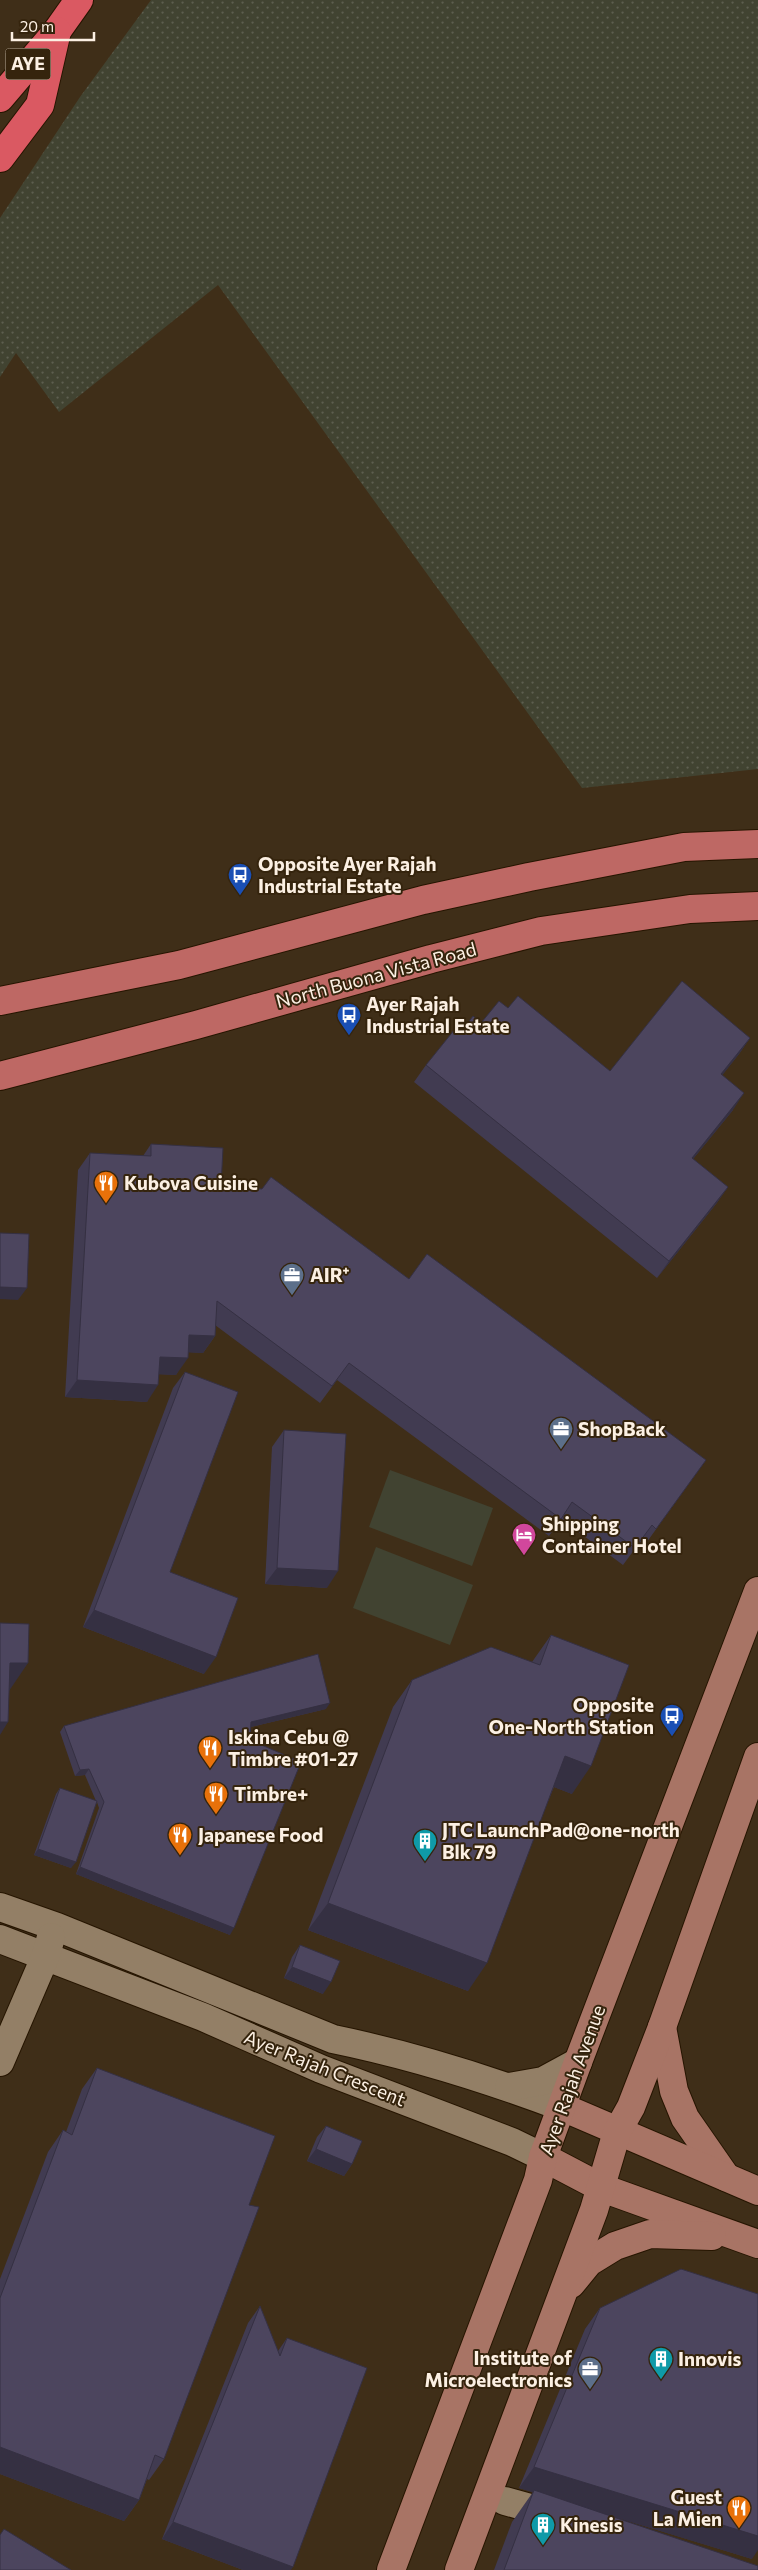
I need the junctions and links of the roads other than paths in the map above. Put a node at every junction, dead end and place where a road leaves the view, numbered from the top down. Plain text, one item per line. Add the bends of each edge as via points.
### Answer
1 (79, 0) edge
2 (57, 31) junction
3 (0, 98) edge
4 (0, 158) edge
5 (758, 844) edge
6 (758, 906) edge
7 (0, 1001) edge
8 (0, 1076) edge
9 (758, 1591) edge
10 (758, 1757) edge
11 (0, 1907) edge
12 (54, 1926) junction
13 (0, 1939) edge
14 (46, 1955) junction
15 (662, 2027) junction
16 (0, 2062) edge
17 (578, 2062) junction
18 (507, 2087) junction
19 (562, 2107) junction
20 (617, 2132) junction
21 (544, 2157) junction
22 (727, 2179) junction
23 (602, 2188) junction
24 (758, 2190) edge
25 (746, 2240) edge
26 (562, 2295) junction
27 (505, 2501) dead end
28 (582, 2522) edge
29 (391, 2570) edge
30 (459, 2570) edge

1 - 2 highway, AYE
2 - 3 highway, AYE
2 - 4 highway via 40,105
5 - 7 main road via 684,848 530,877 423,900 179,965
6 - 8 main road, North Buona Vista Road via 690,909 540,931
9 - 17 street, Ayer Rajah Avenue
10 - 15 street
11 - 12 street, Ayer Rajah Crescent
12 - 14 street
12 - 18 street, Ayer Rajah Crescent via 333,2039 377,2048
13 - 14 street, Ayer Rajah Crescent
14 - 16 street
14 - 21 street, Ayer Rajah Crescent
15 - 20 street via 631,2107
15 - 22 street via 674,2091 685,2118
17 - 18 street via 543,2081
17 - 19 street, Ayer Rajah Avenue
18 - 19 street, Ayer Rajah Crescent
19 - 20 street, Ayer Rajah Crescent
19 - 21 street, Ayer Rajah Avenue
20 - 22 street, Ayer Rajah Crescent
20 - 23 street
21 - 23 street, Ayer Rajah Crescent
21 - 29 street, Ayer Rajah Avenue
22 - 24 street, Ayer Rajah Crescent
23 - 25 street, Ayer Rajah Crescent
23 - 26 street
25 - 26 street via 650,2234 615,2246 589,2262
26 - 30 street
27 - 28 street

